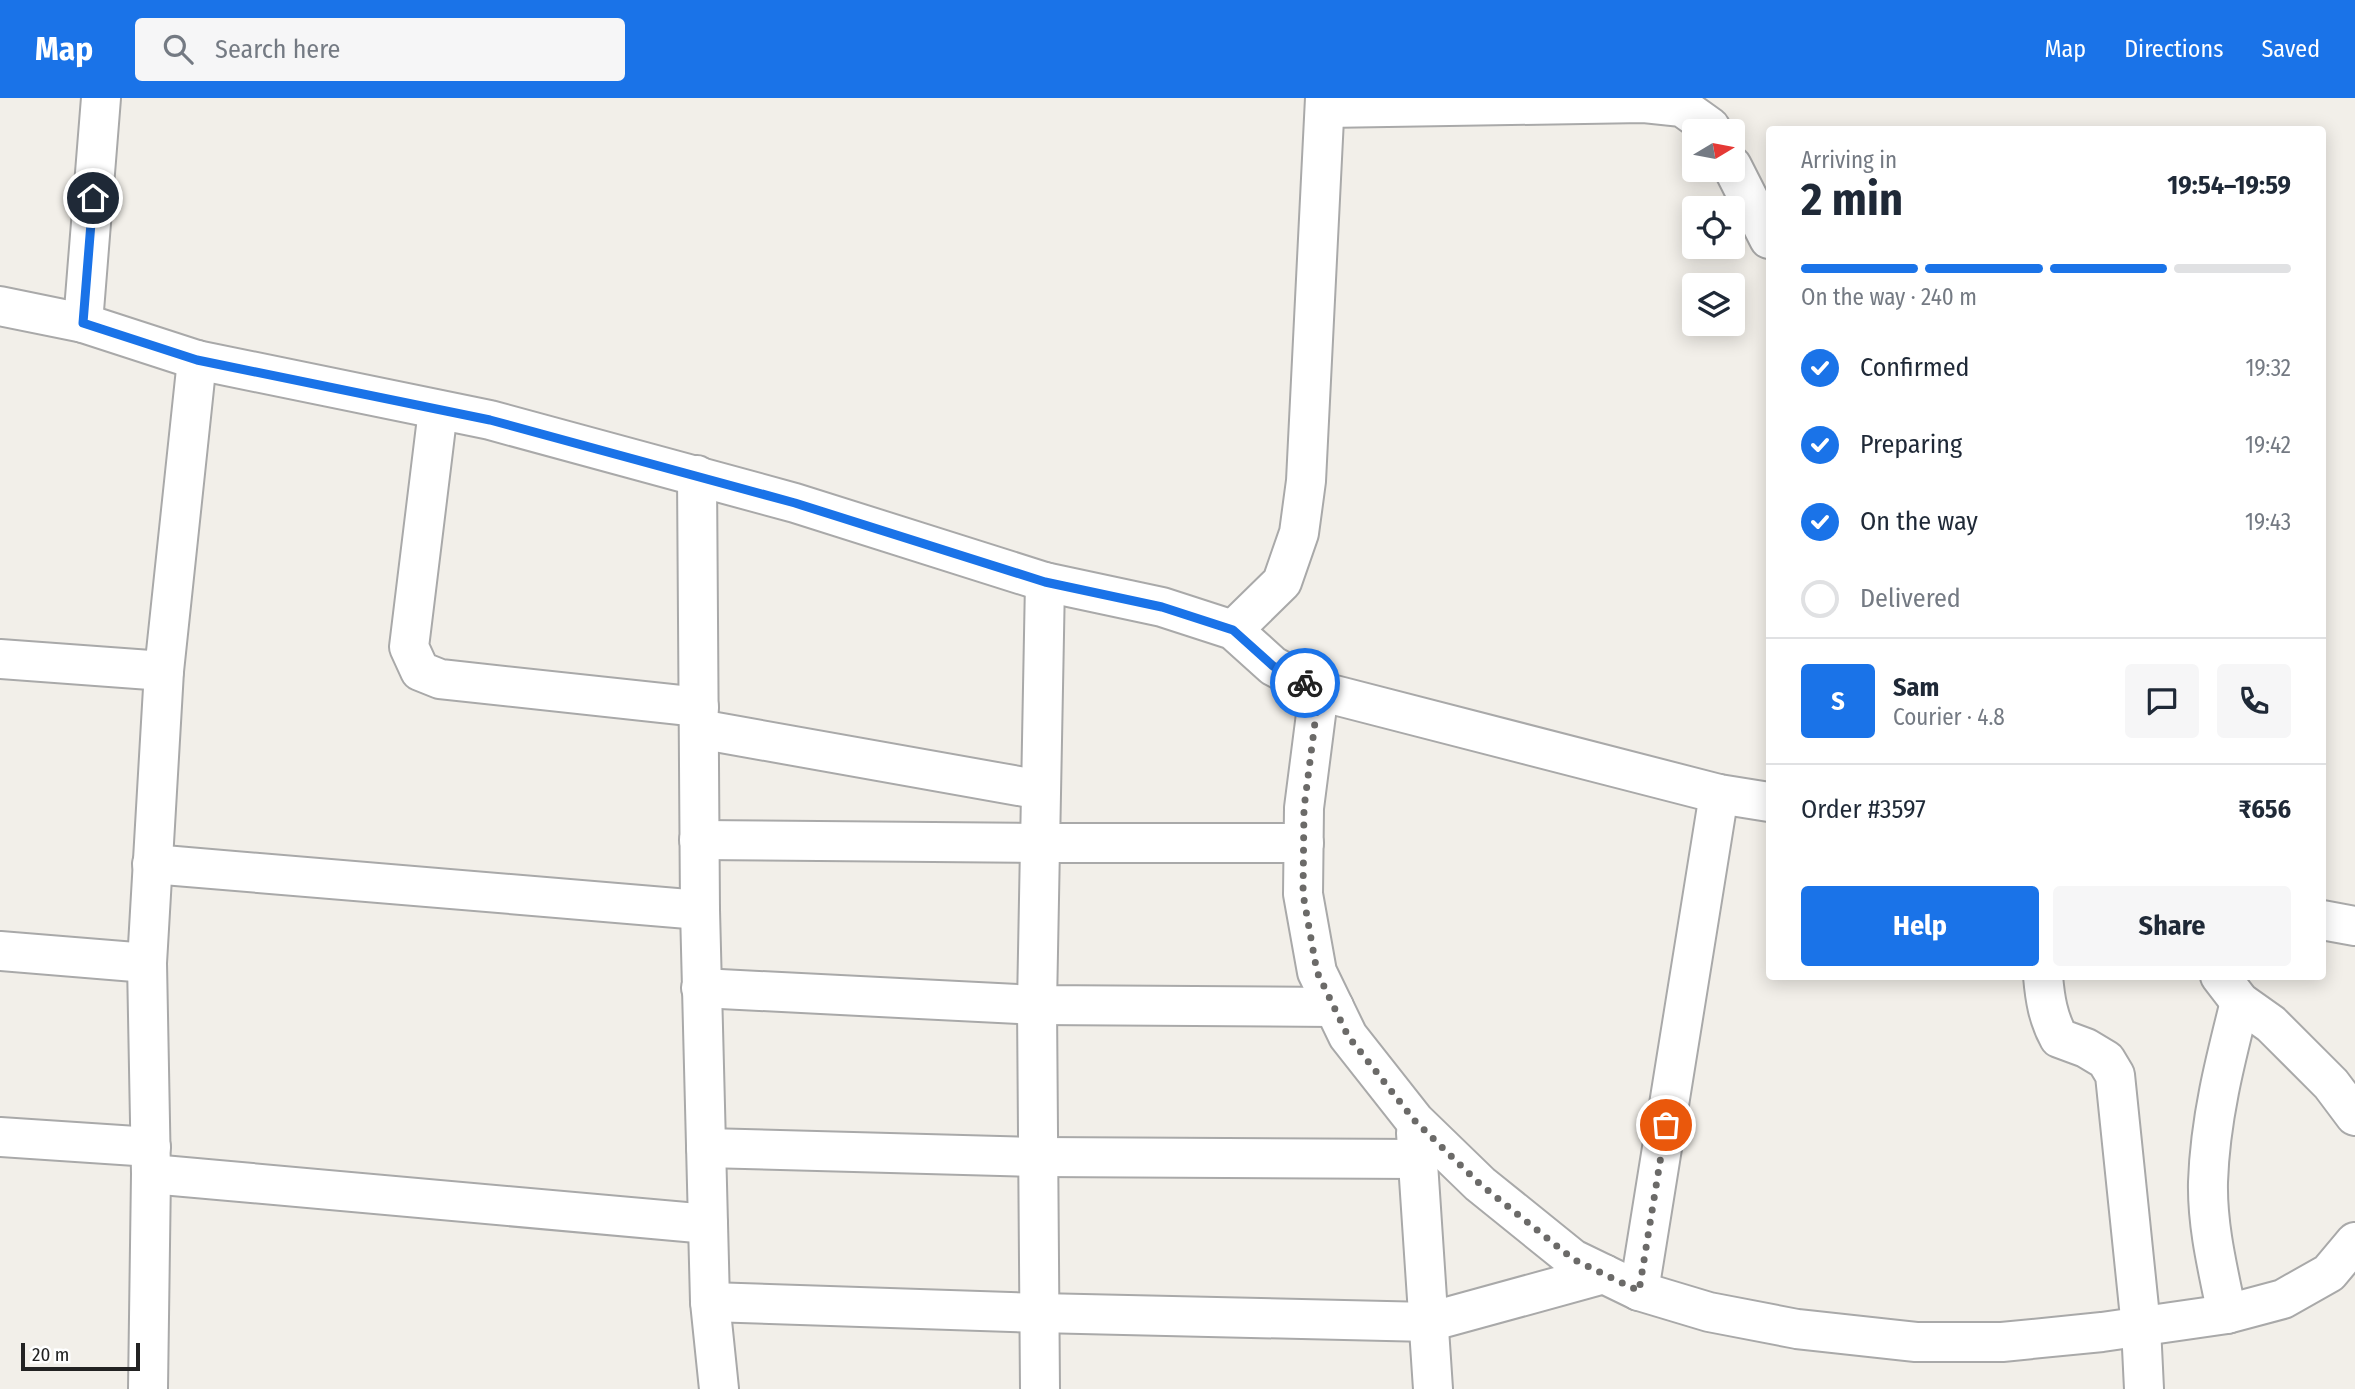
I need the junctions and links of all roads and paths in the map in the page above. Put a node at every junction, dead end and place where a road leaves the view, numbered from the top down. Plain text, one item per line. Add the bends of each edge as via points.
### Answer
1 (100, 98) edge
2 (1325, 103) edge
3 (1699, 119) edge
4 (1740, 182) edge
5 (1766, 233) edge
6 (0, 306) edge
7 (83, 323) junction
8 (197, 360) junction
9 (438, 410) junction
10 (697, 475) junction
11 (1045, 582) junction
12 (1233, 630) junction
13 (0, 659) edge
14 (164, 671) junction
15 (1319, 691) junction
16 (699, 718) junction
17 (1041, 789) junction
18 (1719, 794) junction
19 (1766, 802) edge
20 (699, 839) junction
21 (1304, 843) junction
22 (1040, 844) junction
23 (152, 863) junction
24 (700, 909) junction
25 (2326, 921) edge
26 (2355, 926) edge
27 (0, 951) edge
28 (147, 963) junction
29 (2043, 980) edge
30 (701, 988) junction
31 (2230, 989) edge
32 (1037, 1005) junction
33 (1334, 1007) junction
34 (2355, 1116) edge
35 (1415, 1121) junction
36 (0, 1137) edge
37 (706, 1148) junction
38 (1038, 1157) junction
39 (1418, 1159) junction
40 (151, 1160) junction
41 (708, 1224) junction
42 (2355, 1242) edge
43 (1604, 1274) junction
44 (1639, 1291) junction
45 (710, 1302) junction
46 (1039, 1313) junction
47 (2227, 1314) junction
48 (1429, 1322) junction
49 (2141, 1327) junction
50 (148, 1389) edge
51 (719, 1389) edge
52 (1040, 1389) edge
53 (1433, 1389) edge
54 (2144, 1389) edge

1 - 7 street
2 - 3 street via 1644,103 1682,107
2 - 12 street via 1306,481 1299,533 1282,582
4 - 5 street
6 - 7 street
7 - 8 street
8 - 9 street
8 - 14 street
9 - 10 street
9 - 16 street via 409,647 420,671 440,679
10 - 11 street
10 - 16 street
11 - 12 street via 1162,607
11 - 17 street
12 - 15 street via 1273,666
13 - 14 street
14 - 23 street
15 - 18 street
15 - 21 street
16 - 17 street
16 - 20 street
17 - 22 street
18 - 19 street
18 - 44 street
20 - 22 street
20 - 24 street
21 - 22 street
21 - 33 street via 1303,894 1317,972
22 - 32 street
23 - 24 street
23 - 28 street
24 - 30 street
25 - 26 street
27 - 28 street
28 - 40 street
29 - 49 street via 2050,1022 2059,1038 2106,1060 2115,1075
30 - 32 street
30 - 37 street
31 - 34 street via 2331,1083
31 - 47 street via 2208,1183 2211,1234
32 - 33 street
32 - 38 street
33 - 35 street via 1348,1036
35 - 39 street
35 - 43 street via 1480,1184 1573,1259
36 - 40 street
37 - 38 street
37 - 41 street
38 - 39 street
38 - 46 street
39 - 48 street
40 - 41 street
40 - 50 street
41 - 45 street
42 - 47 street via 2329,1273 2283,1299
43 - 44 street
43 - 48 street
44 - 49 street via 1709,1312 1785,1326 1916,1342 2002,1342
45 - 46 street
45 - 51 street
46 - 48 street
46 - 52 street
47 - 49 street
48 - 53 street
49 - 54 street

